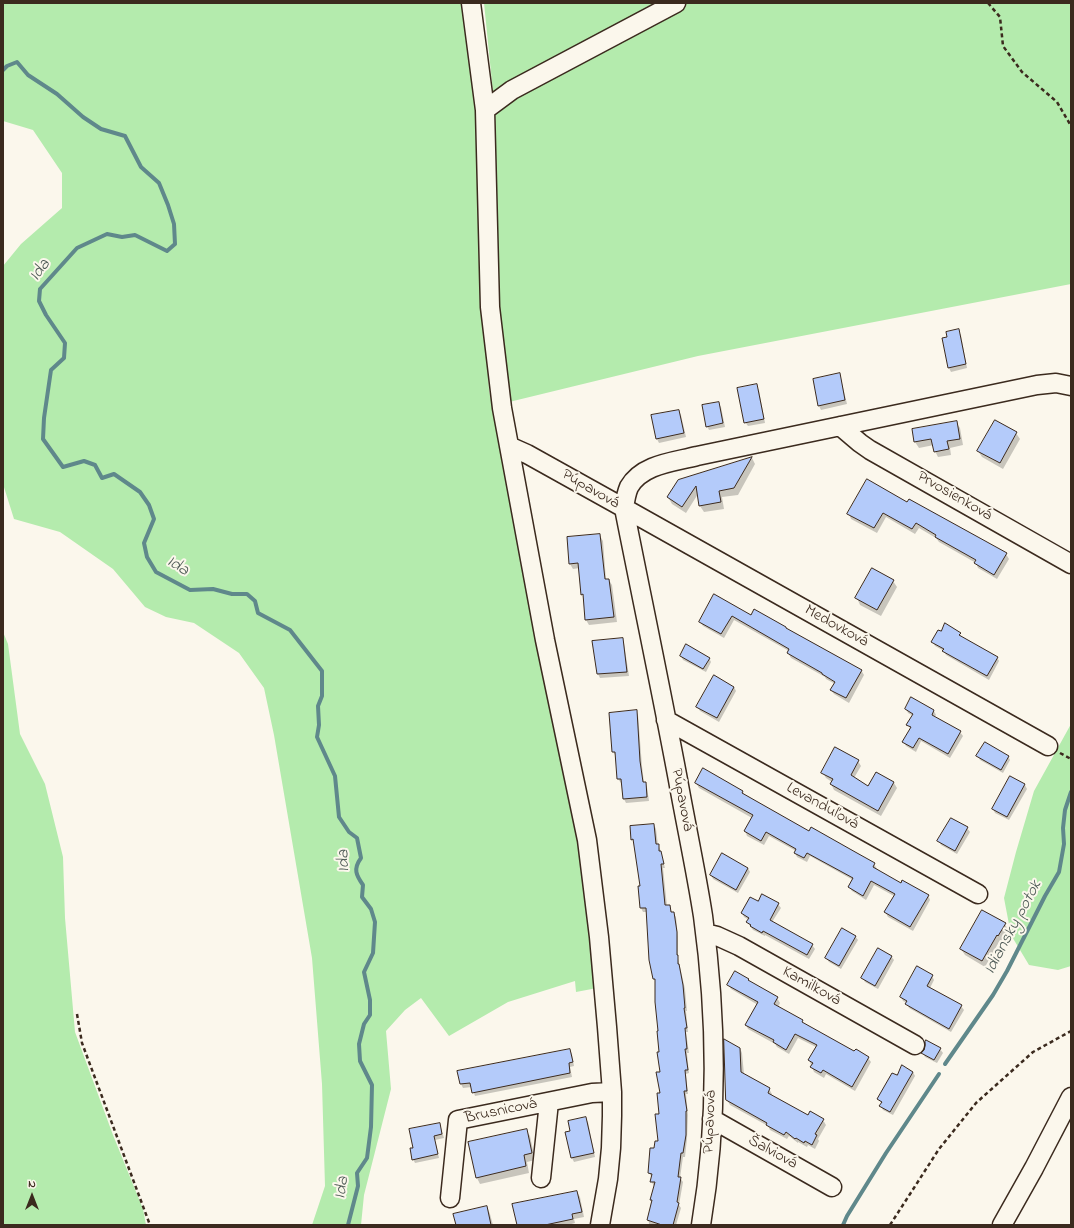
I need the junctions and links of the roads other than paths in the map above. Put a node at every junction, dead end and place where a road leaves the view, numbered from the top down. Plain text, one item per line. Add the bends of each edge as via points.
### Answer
1 (472, 3) edge
2 (676, 3) edge
3 (485, 110) junction
4 (1071, 386) edge
5 (840, 426) junction
6 (509, 446) junction
7 (624, 508) junction
8 (1071, 564) edge
9 (666, 720) junction
10 (1048, 746) dead end
11 (978, 894) dead end
12 (705, 933) junction
13 (915, 1045) dead end
14 (612, 1092) junction
15 (1071, 1096) edge
16 (549, 1102) junction
17 (712, 1119) junction
18 (541, 1178) dead end
19 (832, 1186) dead end
20 (450, 1198) dead end
21 (600, 1225) edge
22 (701, 1225) edge
23 (1002, 1225) edge

1 - 3 street
2 - 3 street via 512,90
3 - 6 street via 490,307
4 - 5 street via 1056,383 1038,384
5 - 7 street via 651,468 634,480 626,495
5 - 8 street, Prvosienková via 870,450
6 - 7 street, Púpavová
6 - 14 street via 545,640 589,854 600,945
7 - 9 street, Púpavová
7 - 10 street, Medovková
9 - 11 street, Levanduľová
9 - 12 street, Púpavová
12 - 13 street, Kamilková via 739,946
12 - 17 street, Púpavová via 711,988 714,1063
14 - 16 street, Brusnicová via 592,1093
14 - 21 street via 611,1148
15 - 23 street
16 - 18 street, Brusnicová
16 - 20 street, Brusnicová via 458,1120
17 - 19 street, Šalviová
17 - 22 street, Púpavová via 706,1197

